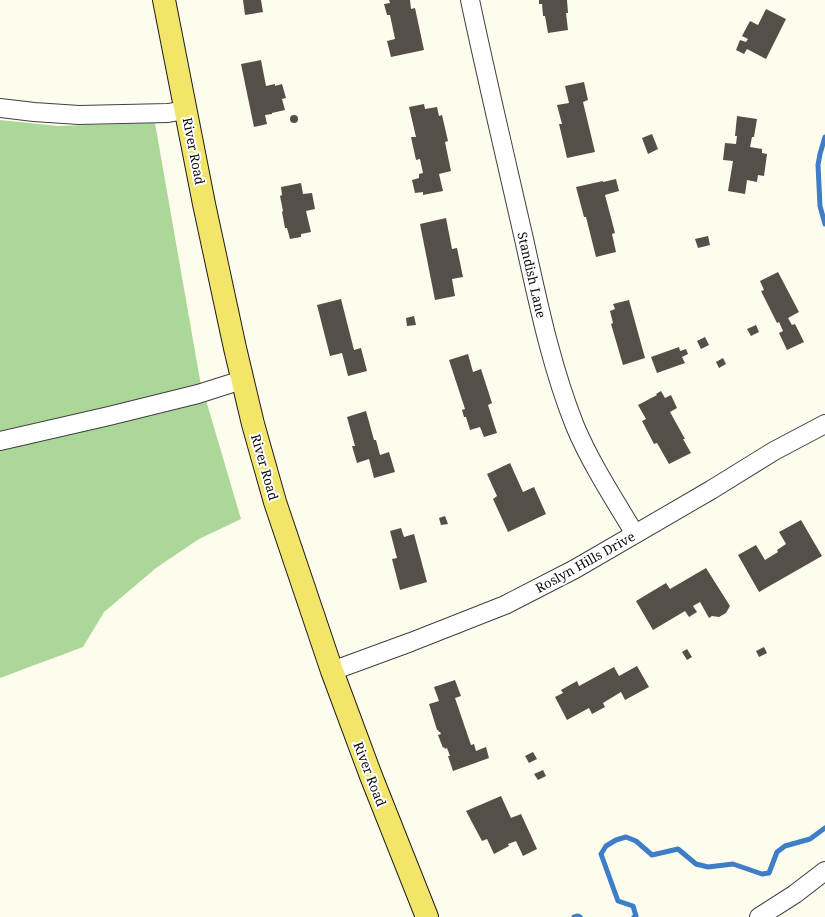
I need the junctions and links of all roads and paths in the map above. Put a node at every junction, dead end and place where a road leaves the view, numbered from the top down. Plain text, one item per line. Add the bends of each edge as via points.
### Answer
1 (164, 0) edge
2 (470, 0) edge
3 (0, 108) edge
4 (185, 110) junction
5 (242, 380) junction
6 (825, 424) edge
7 (0, 441) edge
8 (635, 534) junction
9 (332, 671) junction
10 (825, 871) edge
11 (427, 917) edge
12 (759, 917) edge

1 - 4 main road, River Road
2 - 8 street, Standish Lane via 543,323 562,390 594,466
3 - 4 street via 79,115
4 - 5 main road, River Road
5 - 7 street via 198,394
5 - 9 main road, River Road via 275,502
6 - 8 street, Roslyn Hills Drive via 774,451
8 - 9 street, Roslyn Hills Drive via 505,605
9 - 11 main road, River Road
10 - 12 street

